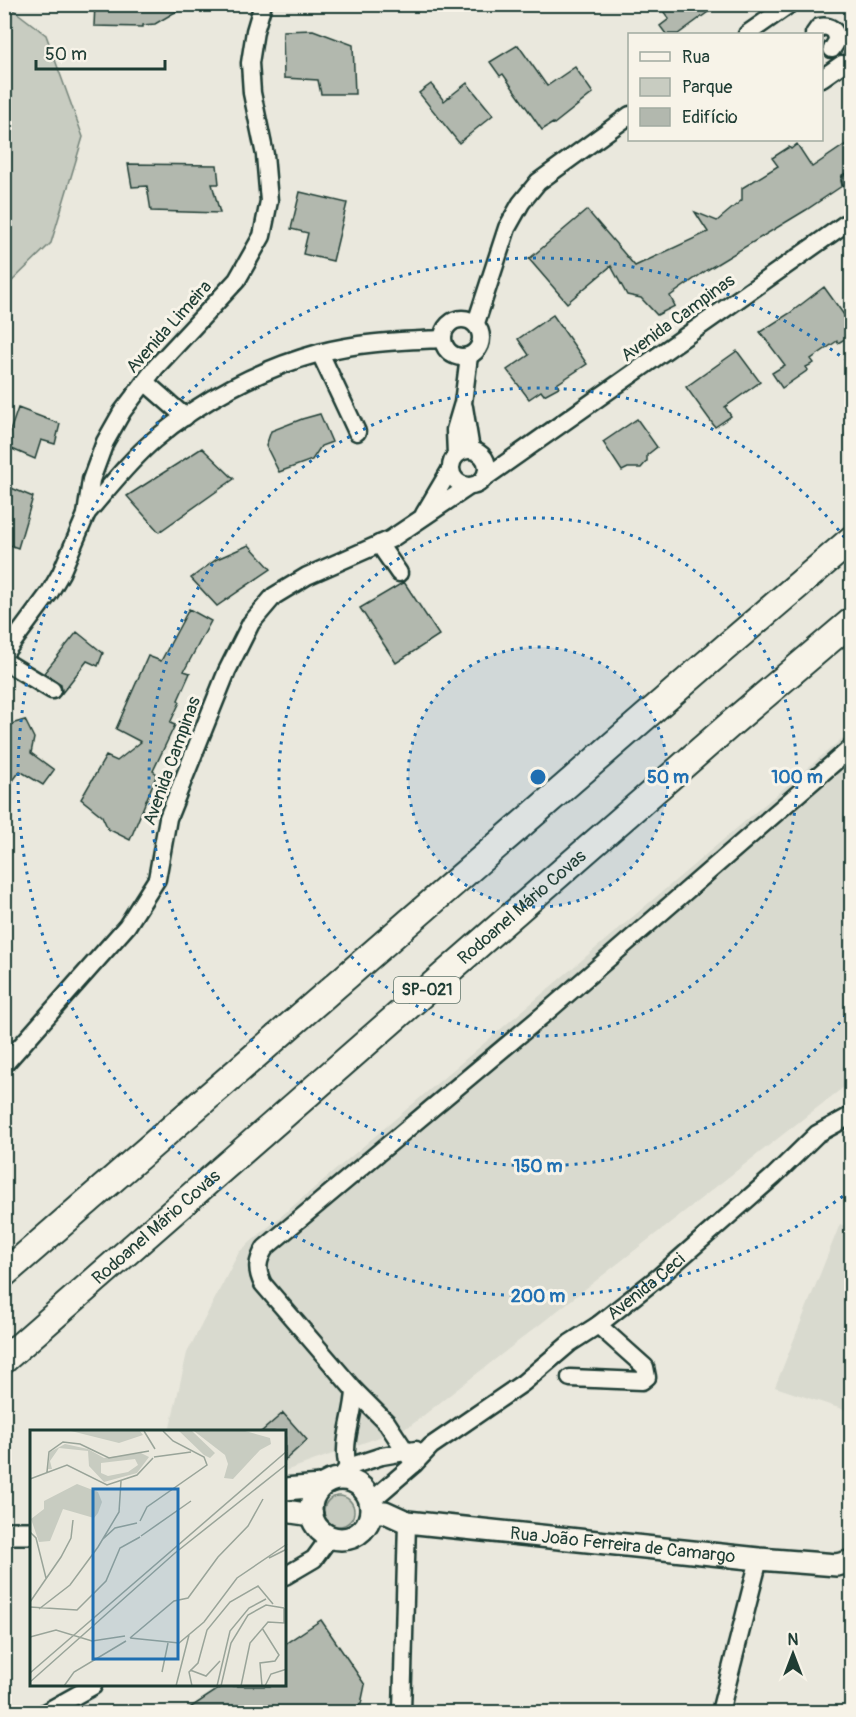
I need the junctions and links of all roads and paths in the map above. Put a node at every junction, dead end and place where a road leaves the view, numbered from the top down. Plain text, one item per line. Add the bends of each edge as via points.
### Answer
1 (263, 4) edge
2 (790, 4) edge
3 (748, 33) edge
4 (815, 33) edge
5 (827, 49) edge
6 (847, 65) edge
7 (823, 77) edge
8 (628, 116) edge
9 (852, 219) edge
10 (476, 323) junction
11 (442, 339) junction
12 (320, 353) junction
13 (469, 356) junction
14 (145, 382) junction
15 (185, 417) junction
16 (357, 432) dead end
17 (527, 447) junction
18 (459, 458) junction
19 (486, 459) junction
20 (486, 477) junction
21 (468, 487) junction
22 (86, 515) junction
23 (421, 519) junction
24 (852, 539) edge
25 (379, 544) junction
26 (399, 573) dead end
27 (852, 621) edge
28 (4, 654) edge
29 (4, 661) edge
30 (52, 690) dead end
31 (852, 747) edge
32 (4, 1065) edge
33 (852, 1115) edge
34 (4, 1274) edge
35 (598, 1325) junction
36 (4, 1360) edge
37 (570, 1378) dead end
38 (355, 1391) junction
39 (410, 1458) junction
40 (336, 1477) junction
41 (286, 1489) edge
42 (286, 1511) edge
43 (368, 1514) junction
44 (312, 1515) junction
45 (407, 1522) junction
46 (4, 1533) edge
47 (30, 1533) edge
48 (330, 1537) junction
49 (759, 1559) junction
50 (847, 1565) edge
51 (286, 1575) edge
52 (91, 1687) edge
53 (46, 1713) edge
54 (402, 1713) edge
55 (720, 1713) edge

1 - 14 street, Avenida Limeira via 250,63 269,201 262,236 237,280
2 - 3 street
4 - 5 street via 819,27 833,29 837,41
5 - 6 street
6 - 7 street
8 - 10 street via 538,182 521,203 507,228
9 - 17 street, Avenida Campinas
10 - 11 street via 458,318 450,322
10 - 13 street via 482,342
11 - 12 street via 378,343
11 - 13 street via 452,354
12 - 15 street via 215,395
12 - 16 street
13 - 18 street via 455,430
14 - 15 street
14 - 22 street, Avenida Limeira via 105,442 91,480
15 - 22 street via 154,440
17 - 19 street, Avenida Campinas
17 - 20 street, Avenida Campinas
18 - 19 street via 480,453
18 - 21 street via 453,478
18 - 23 street, Avenida Campinas
19 - 20 street
20 - 21 street via 479,485
21 - 23 street, Avenida Campinas
22 - 28 street, Avenida Limeira via 50,592
23 - 25 street, Avenida Campinas
24 - 34 highway
25 - 26 street
25 - 32 street, Avenida Campinas via 307,576 274,596 251,623 226,671 168,818 157,879 128,926
27 - 36 highway, Rodoanel Mário Covas / SP-021
29 - 30 street
31 - 38 street via 549,1010 266,1248 258,1263 263,1284
33 - 35 street, Avenida Ceci via 817,1134 660,1276
35 - 37 street via 645,1367 647,1377 642,1382
35 - 39 street, Avenida Ceci via 523,1383
38 - 39 street via 387,1423
38 - 40 street via 345,1456
39 - 40 street, Avenida Ceci via 382,1456
39 - 43 street, Avenida Ceci
40 - 41 main road, Avenida Ceci
40 - 43 main road via 355,1482 368,1494
40 - 44 main road via 312,1500
42 - 44 main road
43 - 45 main road, Rua João Ferreira de Camargo via 385,1512
43 - 48 main road via 352,1537
44 - 48 main road via 318,1528
45 - 49 main road, Rua João Ferreira de Camargo
45 - 54 street
46 - 47 main road
48 - 51 street via 315,1559
49 - 50 main road, Rua João Ferreira de Camargo
49 - 55 street
52 - 53 street

